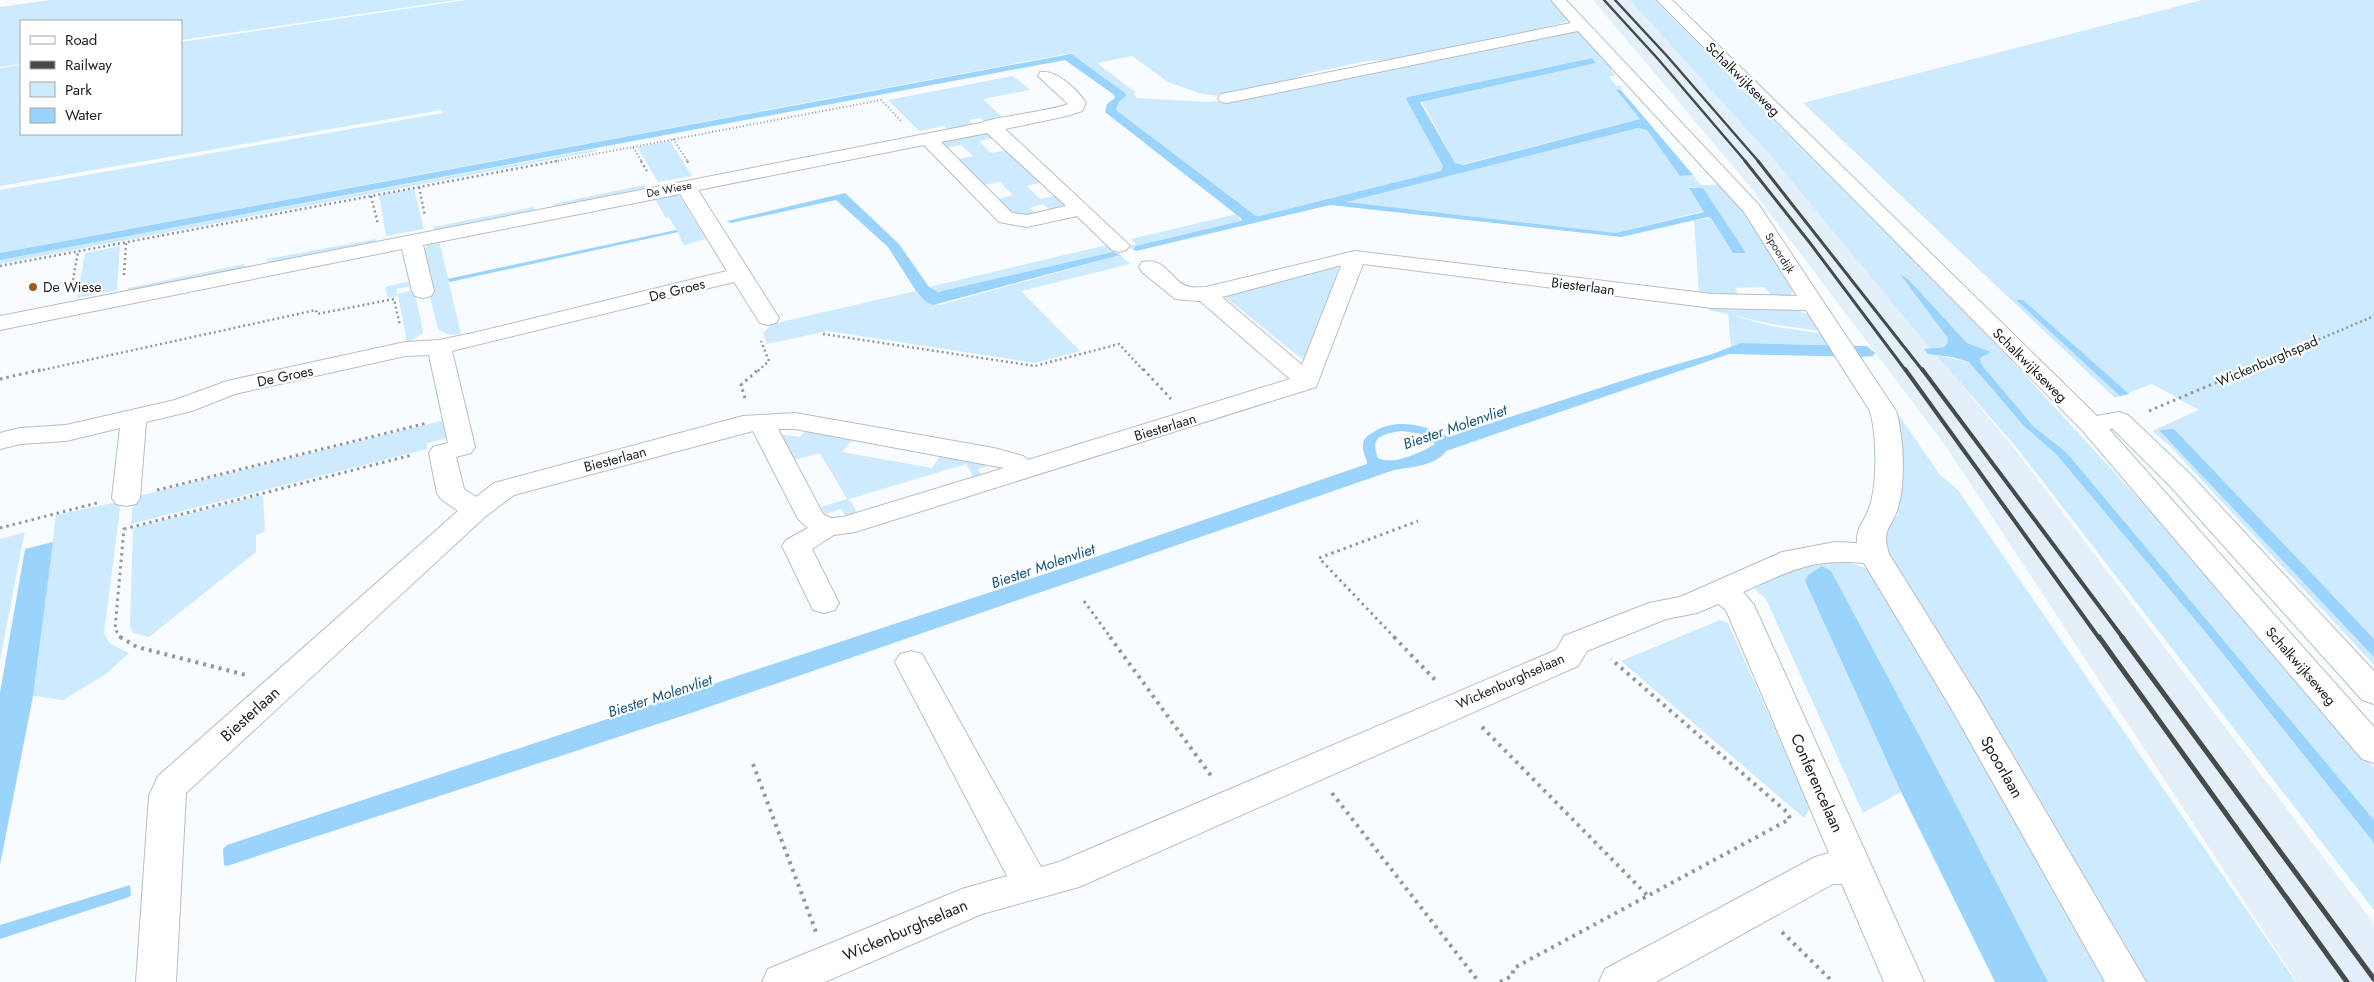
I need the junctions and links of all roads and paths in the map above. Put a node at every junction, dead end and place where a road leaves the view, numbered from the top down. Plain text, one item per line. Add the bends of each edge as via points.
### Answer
1 (1558, 0) edge
2 (1664, 0) edge
3 (1582, 26) junction
4 (1046, 76) dead end
5 (1226, 98) dead end
6 (989, 125) junction
7 (922, 138) junction
8 (633, 147) junction
9 (685, 186) junction
10 (419, 187) junction
11 (659, 191) junction
12 (371, 196) junction
13 (1081, 209) junction
14 (420, 239) junction
15 (126, 243) junction
16 (384, 246) junction
17 (1120, 246) dead end
18 (78, 252) junction
19 (1355, 257) junction
20 (0, 266) edge
21 (1150, 267) dead end
22 (741, 274) junction
23 (423, 292) dead end
24 (1206, 294) junction
25 (122, 298) junction
26 (1811, 303) junction
27 (68, 310) junction
28 (2374, 316) edge
29 (768, 318) joint
30 (0, 323) edge
31 (823, 334) dead end
32 (439, 347) junction
33 (406, 349) junction
34 (0, 379) edge
35 (1307, 382) junction
36 (2160, 407) dead end
37 (134, 417) junction
38 (454, 417) junction
39 (1190, 419) junction
40 (2105, 423) junction
41 (756, 424) junction
42 (0, 441) edge
43 (442, 453) junction
44 (1022, 470) junction
45 (126, 498) junction
46 (476, 510) junction
47 (826, 527) junction
48 (0, 528) edge
49 (124, 528) junction
50 (1874, 554) junction
51 (1722, 591) junction
52 (1084, 601) dead end
53 (824, 603) dead end
54 (1588, 639) junction
55 (911, 662) dead end
56 (282, 684) junction
57 (2374, 692) edge
58 (2374, 750) edge
59 (753, 764) dead end
60 (1313, 768) junction
61 (1231, 804) junction
62 (1855, 870) junction
63 (1031, 884) junction
64 (1757, 907) junction
65 (828, 963) junction
66 (156, 982) edge
67 (782, 982) edge
68 (1479, 982) edge
69 (1500, 982) edge
70 (1619, 982) edge
71 (1833, 982) edge
72 (1904, 982) edge
73 (2126, 982) edge

1 - 3 street, Spoordijk
2 - 40 street, Schalkwijkseweg
3 - 5 street
3 - 26 street, Spoordijk via 1752,209
4 - 6 street, De Wiese via 1074,98 1076,107
6 - 7 street, De Wiese
6 - 13 street
7 - 8 path via 881,100
7 - 9 street, De Wiese
7 - 13 street via 1006,218 1027,221
8 - 10 path
8 - 11 path
9 - 11 street, De Wiese
9 - 22 street
10 - 12 path
10 - 14 path
11 - 14 street, De Wiese
12 - 15 path
12 - 16 path
13 - 17 street
14 - 16 street, De Wiese
14 - 23 street
15 - 18 path
15 - 25 path
16 - 25 street, De Wiese
18 - 20 path
18 - 27 path
19 - 24 street, Biesterlaan
19 - 26 street, Biesterlaan via 1712,301
19 - 35 street
21 - 24 street, Biesterlaan via 1183,294
22 - 29 street
22 - 32 street, De Groes
24 - 35 street
25 - 27 street, De Wiese
26 - 50 street, Spoordijk via 1883,411 1888,425 1889,463 1883,510 1872,526 1870,540
27 - 30 street, De Wiese
28 - 36 path, Wickenburghspad
29 - 41 path via 758,335 768,361 741,385
31 - 39 path via 1035,366 1119,344
32 - 33 street, De Groes
32 - 38 street
33 - 34 path via 394,299 318,314 316,310
33 - 37 street, De Groes via 227,388 183,406
35 - 39 street, Biesterlaan
37 - 42 street, De Groes via 66,433 20,436
37 - 45 street
38 - 43 street via 462,447
38 - 45 path
39 - 44 street, Biesterlaan
40 - 57 street, Schalkwijkseweg via 2180,480
40 - 58 street, Schalkwijkseweg
41 - 44 street, Biesterlaan via 795,421 1005,458
41 - 46 street, Biesterlaan via 519,484 499,492
41 - 47 street via 765,428 812,520
43 - 46 street via 451,493
43 - 49 path via 427,451
44 - 47 street, Biesterlaan via 845,526
45 - 48 path
45 - 49 path
46 - 56 street, Biesterlaan
47 - 53 street, Biesterlaan via 796,546
49 - 56 path via 115,630 121,639 137,647
50 - 51 street, Wickenburghselaan via 1835,551 1792,559
50 - 73 street, Spoorlaan
51 - 54 street, Wickenburghselaan via 1686,606 1660,610
51 - 62 street, Conferencelaan via 1739,605
52 - 61 path
54 - 60 street, Wickenburghselaan via 1575,644 1567,658
54 - 69 path via 1788,813 1790,819 1514,968 1512,976
55 - 63 street
56 - 66 street, Biesterlaan via 170,786
59 - 65 path
60 - 61 street, Wickenburghselaan
60 - 68 path
61 - 63 street, Wickenburghselaan via 1066,876
62 - 64 street via 1828,868
62 - 72 street, Conferencelaan
63 - 65 street, Wickenburghselaan via 975,900
64 - 70 street
64 - 71 path
65 - 67 street, Wickenburghselaan

